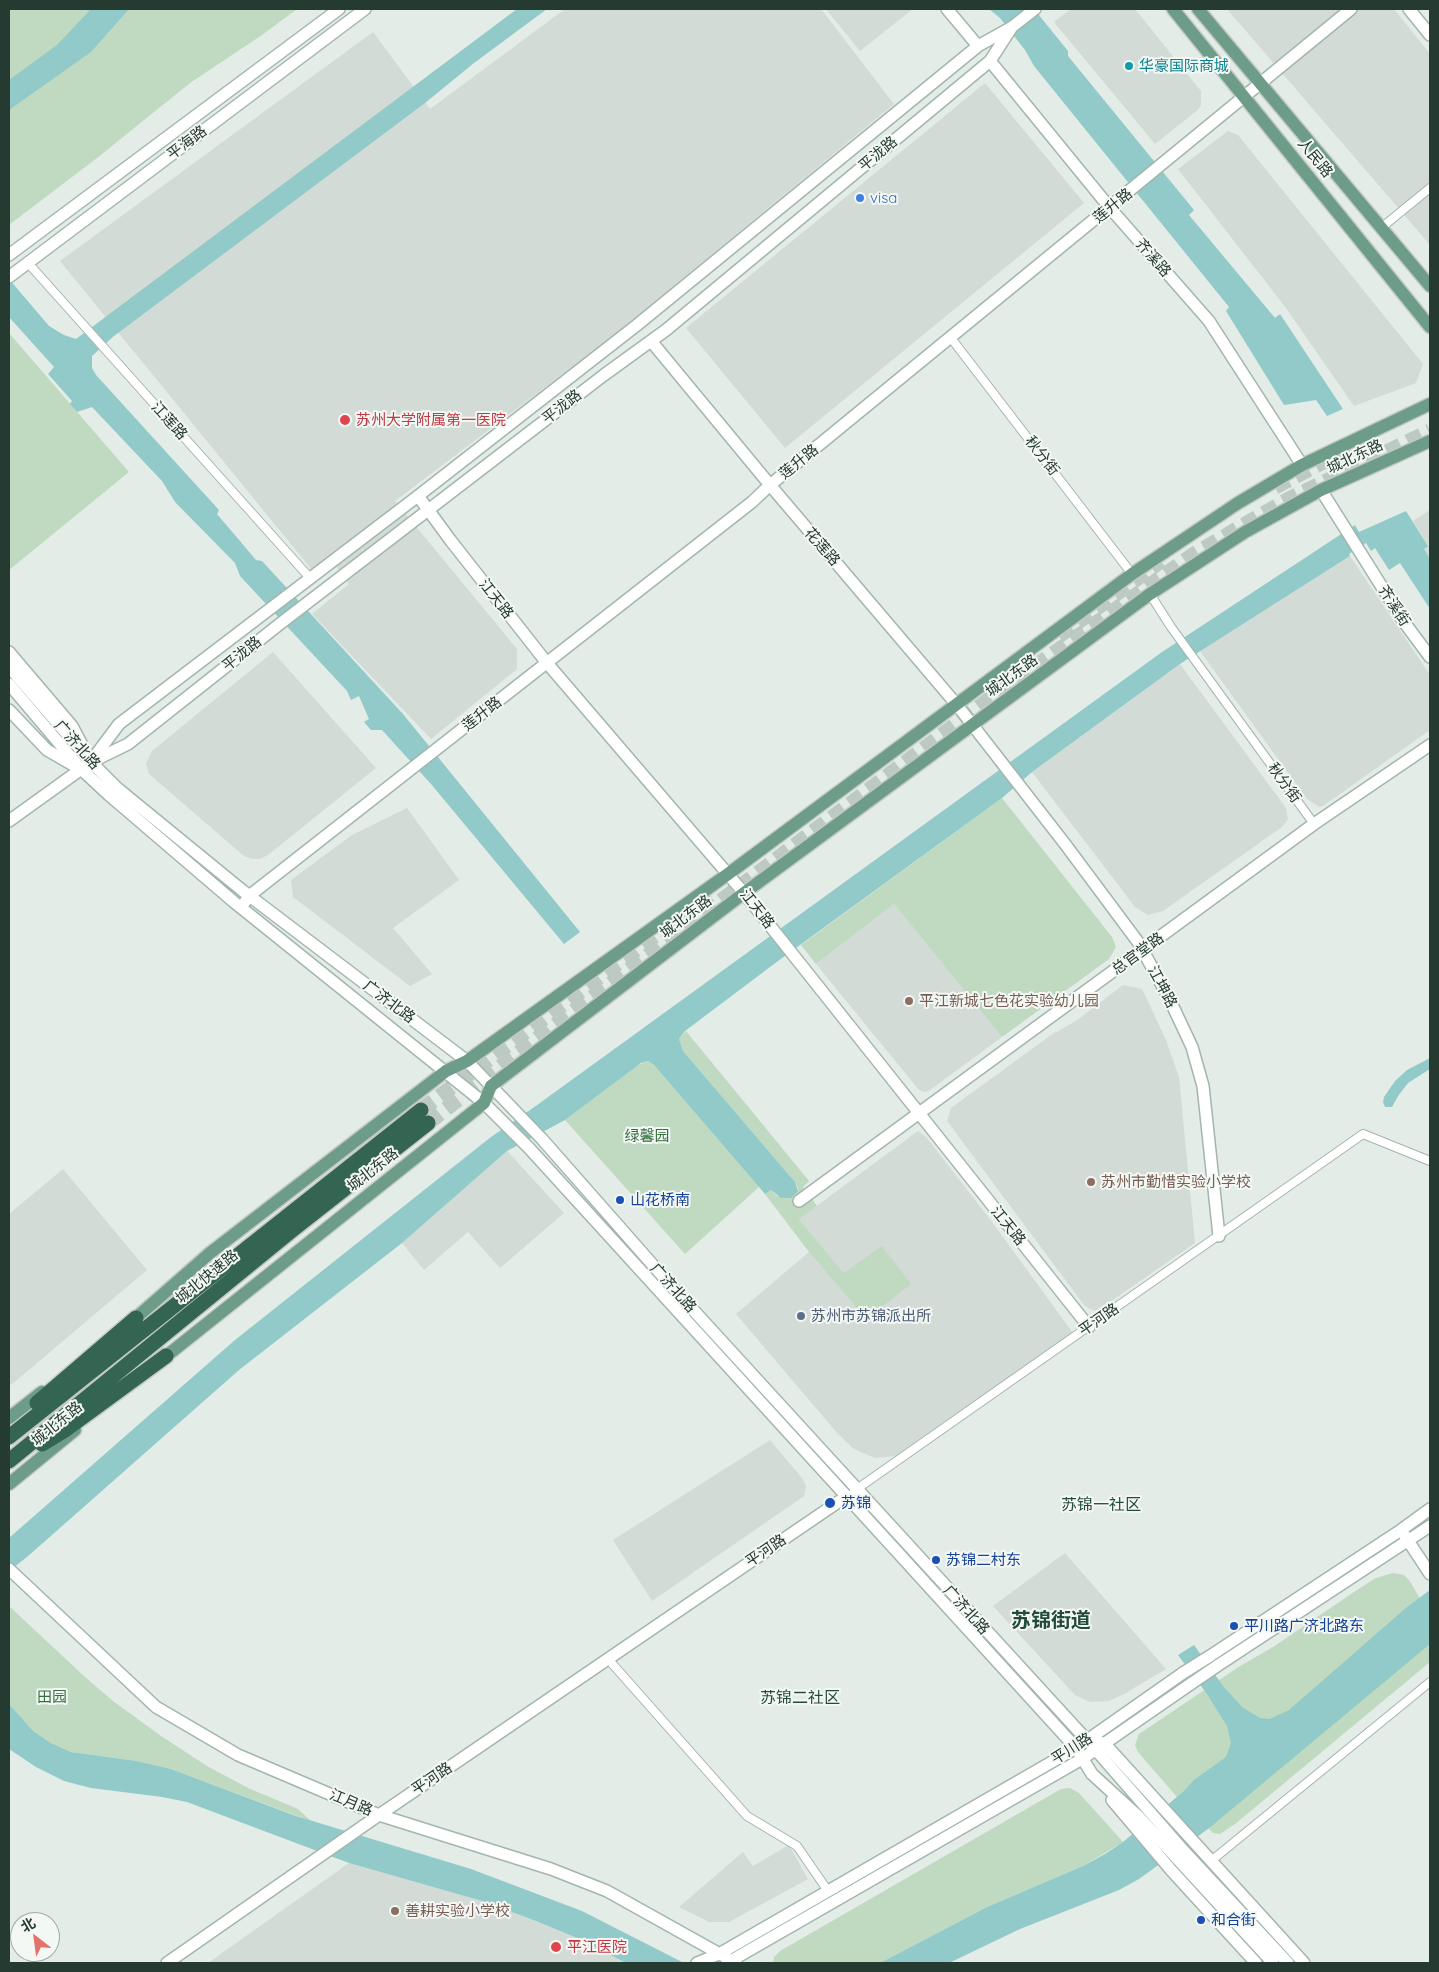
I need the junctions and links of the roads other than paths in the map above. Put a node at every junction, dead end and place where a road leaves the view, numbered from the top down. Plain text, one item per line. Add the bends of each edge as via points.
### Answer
1 (339, 9) edge
2 (365, 9) edge
3 (947, 9) edge
4 (1035, 9) edge
5 (1173, 9) edge
6 (1198, 9) edge
7 (1352, 9) edge
8 (1409, 9) edge
9 (1012, 27) junction
10 (1430, 35) edge
11 (978, 46) junction
12 (990, 61) junction
13 (1260, 83) junction
14 (1245, 97) junction
15 (1430, 188) edge
16 (1110, 208) junction
17 (1381, 228) junction
18 (9, 255) edge
19 (28, 263) junction
20 (9, 278) edge
21 (1430, 286) edge
22 (1430, 327) edge
23 (951, 338) junction
24 (651, 341) junction
25 (1430, 404) edge
26 (1430, 441) edge
27 (1302, 465) junction
28 (770, 485) junction
29 (1321, 490) junction
30 (418, 496) junction
31 (428, 510) junction
32 (1132, 574) junction
33 (310, 578) junction
34 (1150, 594) junction
35 (9, 652) edge
36 (1430, 657) edge
37 (547, 663) junction
38 (9, 667) edge
39 (9, 684) edge
40 (957, 705) junction
41 (9, 710) edge
42 (972, 725) junction
43 (1430, 745) edge
44 (993, 752) joint
45 (91, 762) junction
46 (81, 769) junction
47 (9, 821) edge
48 (1314, 824) junction
49 (728, 874) junction
50 (744, 893) junction
51 (249, 896) junction
52 (241, 907) junction
53 (1143, 950) junction
54 (467, 1061) junction
55 (446, 1071) junction
56 (492, 1086) junction
57 (484, 1103) junction
58 (918, 1113) junction
59 (1430, 1161) edge
60 (799, 1201) dead end
61 (1220, 1236) junction
62 (136, 1318) junction
63 (1089, 1327) junction
64 (166, 1356) junction
65 (9, 1418) edge
66 (9, 1430) edge
67 (9, 1437) edge
68 (9, 1461) edge
69 (9, 1465) edge
70 (9, 1484) edge
71 (851, 1493) junction
72 (1430, 1509) edge
73 (1430, 1526) edge
74 (1401, 1530) junction
75 (1408, 1542) junction
76 (10, 1571) edge
77 (1428, 1571) edge
78 (608, 1659) junction
79 (1430, 1682) edge
80 (1080, 1744) junction
81 (1099, 1746) junction
82 (1082, 1759) junction
83 (379, 1815) junction
84 (1138, 1815) junction
85 (1176, 1858) junction
86 (1211, 1861) junction
87 (828, 1891) junction
88 (1219, 1896) junction
89 (719, 1954) junction
90 (699, 1962) edge
91 (732, 1962) edge
92 (167, 1963) edge
93 (1256, 1963) edge
94 (1273, 1963) edge
95 (1288, 1963) edge
96 (1304, 1963) edge

1 - 18 street, 平海路
2 - 19 street, 平海路
3 - 11 street
4 - 9 street, 平泷路
5 - 14 main road, 人民路
6 - 13 main road, 人民路
7 - 13 street, 莲升路
8 - 10 street
9 - 11 street, 平泷路
9 - 12 street, 平泷路
11 - 30 street, 平泷路 via 637,325
12 - 16 street, 齐溪路
12 - 24 street, 平泷路
13 - 14 street, 莲升路
13 - 17 main road, 人民路
14 - 16 street, 莲升路
14 - 22 main road, 人民路
15 - 17 street
16 - 23 street, 莲升路
16 - 27 street, 齐溪路 via 1208,321
17 - 21 main road, 人民路
19 - 20 street, 平海路
19 - 33 street, 江莲路
23 - 28 street, 莲升路
23 - 32 street, 秋分街
24 - 28 street, 花莲路
24 - 31 street, 平泷路
25 - 27 main road, 城北东路
26 - 29 main road, 城北东路
27 - 32 main road, 城北东路 via 1238,503
28 - 37 street, 莲升路
28 - 40 street, 花莲路
29 - 34 main road, 城北东路 via 1245,532
29 - 36 street, 齐溪街 via 1404,622
30 - 31 street, 江天路
30 - 33 street, 平泷路
31 - 37 street, 江天路
31 - 45 street, 平泷路 via 128,744
32 - 40 main road, 城北东路
33 - 45 street, 平泷路 via 119,724
34 - 42 main road, 城北东路
34 - 48 street, 秋分街
35 - 45 street via 72,726
37 - 49 street, 江天路
37 - 51 street, 莲升路
38 - 45 street, 广济北路
39 - 46 street, 广济北路
40 - 42 street, 花莲路
40 - 49 main road, 城北东路
41 - 46 street via 47,750
42 - 44 street, 花莲路
42 - 50 main road, 城北东路
43 - 48 street, 总官堂路
44 - 53 street, 江坤路
45 - 46 street, 平泷路
45 - 51 street, 广济北路
46 - 47 street, 平泷路
46 - 52 street, 广济北路
48 - 53 street, 总官堂路
49 - 50 street, 江天路
49 - 54 main road, 城北东路
50 - 56 main road, 城北东路
50 - 58 street, 江天路
51 - 52 street, 莲升路
51 - 54 street, 广济北路
52 - 55 street, 广济北路
53 - 58 street, 总官堂路
53 - 61 street, 江坤路 via 1192,1047 1203,1086
54 - 55 main road, 城北东路
54 - 56 street, 广济北路
55 - 57 street, 广济北路
55 - 62 main road, 城北东路 via 210,1253
56 - 57 main road, 城北东路
56 - 71 street, 广济北路
57 - 64 main road, 城北东路
57 - 71 street, 广济北路
58 - 60 street, 总官堂路
58 - 63 street, 江天路
59 - 61 street, 平河路 via 1363,1134
61 - 63 street, 平河路
62 - 65 main road, 城北东路
62 - 66 highway
63 - 71 street, 平河路
64 - 69 highway via 65,1430
64 - 70 main road, 城北东路
67 - 68 highway, 城北快速路 via 424,1117 291,1231
71 - 78 street, 平河路
71 - 80 street, 广济北路
72 - 74 street, 平川路
73 - 75 street, 平川路
74 - 75 street
74 - 80 street, 平川路, bridge
75 - 77 street
75 - 81 street, 平川路, bridge
76 - 83 street, 江月路 via 156,1707 238,1755
78 - 83 street, 平河路
78 - 87 street via 747,1816 797,1846
79 - 86 street
80 - 81 street, 广济北路
80 - 82 street, 广济北路
80 - 87 street, 平川路
81 - 82 street, 平川路
81 - 84 street, 广济北路
81 - 86 street via 1155,1799
82 - 84 street, 广济北路 via 1092,1774
82 - 91 street, 平川路
83 - 89 street, 江月路 via 551,1869 607,1891
83 - 92 street, 平河路
84 - 85 street, 广济北路
84 - 85 street
85 - 88 street, 广济北路
85 - 93 street
86 - 96 street
87 - 89 street, 平川路
88 - 94 street, 广济北路
88 - 95 street, 广济北路
89 - 90 street, 平川路
89 - 91 street, 江月路

